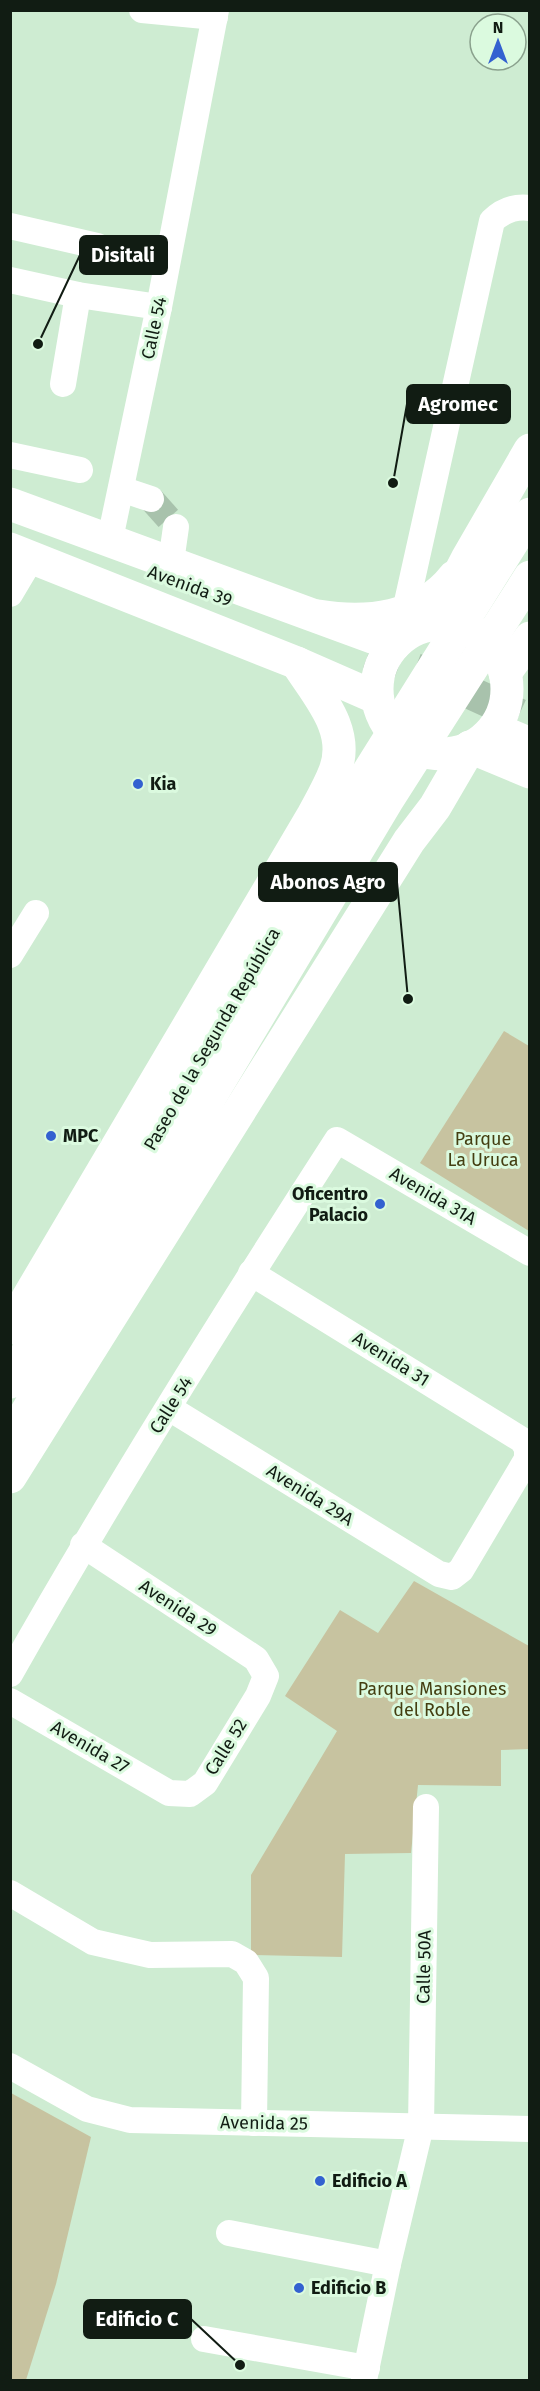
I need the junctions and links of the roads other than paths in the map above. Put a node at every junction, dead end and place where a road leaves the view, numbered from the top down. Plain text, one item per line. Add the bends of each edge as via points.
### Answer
1 (142, 10) edge
2 (216, 14) edge
3 (530, 208) edge
4 (10, 226) edge
5 (128, 259) dead end
6 (10, 280) edge
7 (78, 295) junction
8 (159, 307) junction
9 (63, 384) dead end
10 (530, 450) edge
11 (10, 455) edge
12 (80, 470) dead end
13 (120, 489) junction
14 (151, 499) tunnel mouth
15 (10, 504) edge
16 (530, 514) edge
17 (10, 519) edge
18 (176, 527) dead end
19 (110, 539) junction
20 (18, 547) edge
21 (171, 562) junction
22 (479, 569) junction
23 (525, 585) edge
24 (10, 594) edge
25 (318, 616) junction
26 (419, 618) junction
27 (530, 638) edge
28 (297, 663) junction
29 (376, 677) junction
30 (518, 710) edge
31 (470, 747) junction
32 (530, 772) edge
33 (374, 791) junction
34 (312, 817) junction
35 (36, 913) dead end
36 (10, 956) edge
37 (337, 1140) joint
38 (530, 1253) edge
39 (251, 1273) junction
40 (10, 1328) edge
41 (10, 1382) edge
42 (169, 1408) junction
43 (10, 1441) edge
44 (10, 1477) edge
45 (83, 1545) junction
46 (452, 1576) joint
47 (10, 1674) edge
48 (266, 1676) joint
49 (10, 1701) edge
50 (169, 1793) joint
51 (426, 1807) dead end
52 (10, 1893) edge
53 (10, 2066) edge
54 (254, 2123) junction
55 (421, 2126) junction
56 (530, 2129) edge
57 (229, 2233) dead end
58 (388, 2264) junction
59 (204, 2339) dead end
60 (365, 2374) edge

1 - 2 street
2 - 8 street, Calle 54
3 - 26 street via 501,212 492,221
4 - 5 street via 97,246
6 - 7 street
7 - 8 street
7 - 9 street
8 - 13 street, Calle 54
10 - 22 main road
11 - 12 street
13 - 14 street
13 - 19 street, Calle 54
15 - 19 main road
16 - 22 main road, Paseo de la Segunda República
17 - 29 main road, Avenida 39
18 - 21 street
19 - 21 main road
20 - 24 street
20 - 28 main road
20 - 29 main road, Avenida 39
21 - 25 main road
22 - 26 main road
22 - 33 main road, Paseo de la Segunda República
23 - 33 main road, Paseo de la Segunda República
25 - 26 main road via 357,620
25 - 29 main road
26 - 29 main road via 418,628
26 - 30 main road via 470,631 486,641 498,656
27 - 30 main road
28 - 29 main road
28 - 34 main road via 336,726 339,754 335,771
29 - 31 main road via 390,728 406,743 426,752 448,754
29 - 34 main road
30 - 31 main road via 504,707 497,723
31 - 32 main road
31 - 44 main road
33 - 41 main road, Paseo de la Segunda República
33 - 43 main road, Paseo de la Segunda República via 205,1105
34 - 40 main road
35 - 36 street
37 - 38 street, Avenida 31A
37 - 39 street, Calle 54
39 - 42 street, Calle 54
39 - 46 street, Avenida 31 via 522,1440 527,1459 461,1570
42 - 45 street, Calle 54
42 - 46 street, Avenida 29A via 439,1574
45 - 47 street, Calle 54
45 - 48 street, Avenida 29 via 256,1659
48 - 50 street, Calle 52 via 205,1783 190,1794
49 - 50 street, Avenida 27
51 - 55 street, Calle 50A
52 - 54 street via 93,1942 150,1955 232,1954 246,1962 256,1978
53 - 54 street, Avenida 25 via 87,2109 130,2120
54 - 55 street, Avenida 25
55 - 56 street, Avenida 25
55 - 58 street, Calle 50A
57 - 58 street
58 - 60 street, Calle 50A
59 - 60 street

